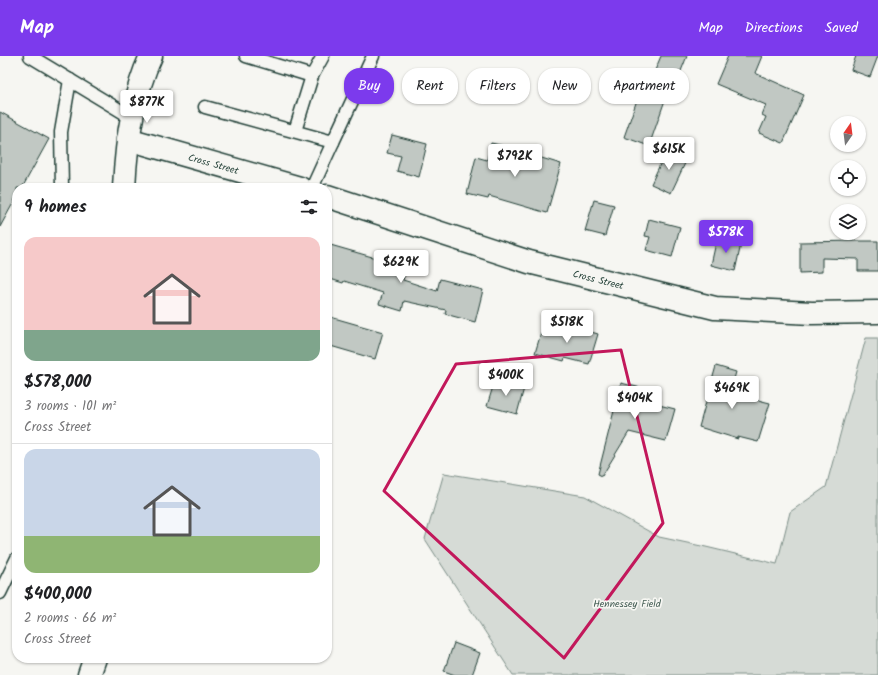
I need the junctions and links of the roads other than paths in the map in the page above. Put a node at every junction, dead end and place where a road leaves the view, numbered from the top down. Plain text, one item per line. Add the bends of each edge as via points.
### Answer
1 (30, 56) edge
2 (246, 56) edge
3 (322, 56) edge
4 (373, 56) edge
5 (148, 57) edge
6 (312, 76) junction
7 (70, 80) junction
8 (205, 107) dead end
9 (131, 117) junction
10 (294, 131) junction
11 (128, 139) junction
12 (333, 142) junction
13 (62, 183) edge
14 (124, 183) edge
15 (282, 183) edge
16 (314, 183) edge
17 (332, 198) edge
18 (878, 312) edge
19 (12, 568) edge
20 (0, 593) edge
21 (93, 663) edge
22 (89, 675) edge

1 - 7 lane
2 - 6 lane
3 - 6 lane
4 - 12 lane
5 - 9 street
6 - 10 lane
7 - 9 lane
7 - 13 lane via 61,132
8 - 10 lane
9 - 11 street
10 - 12 lane
11 - 14 street
11 - 15 street, Cross Street
12 - 16 lane
17 - 18 street, Cross Street via 529,262 715,308 812,313
19 - 20 lane
21 - 22 street

